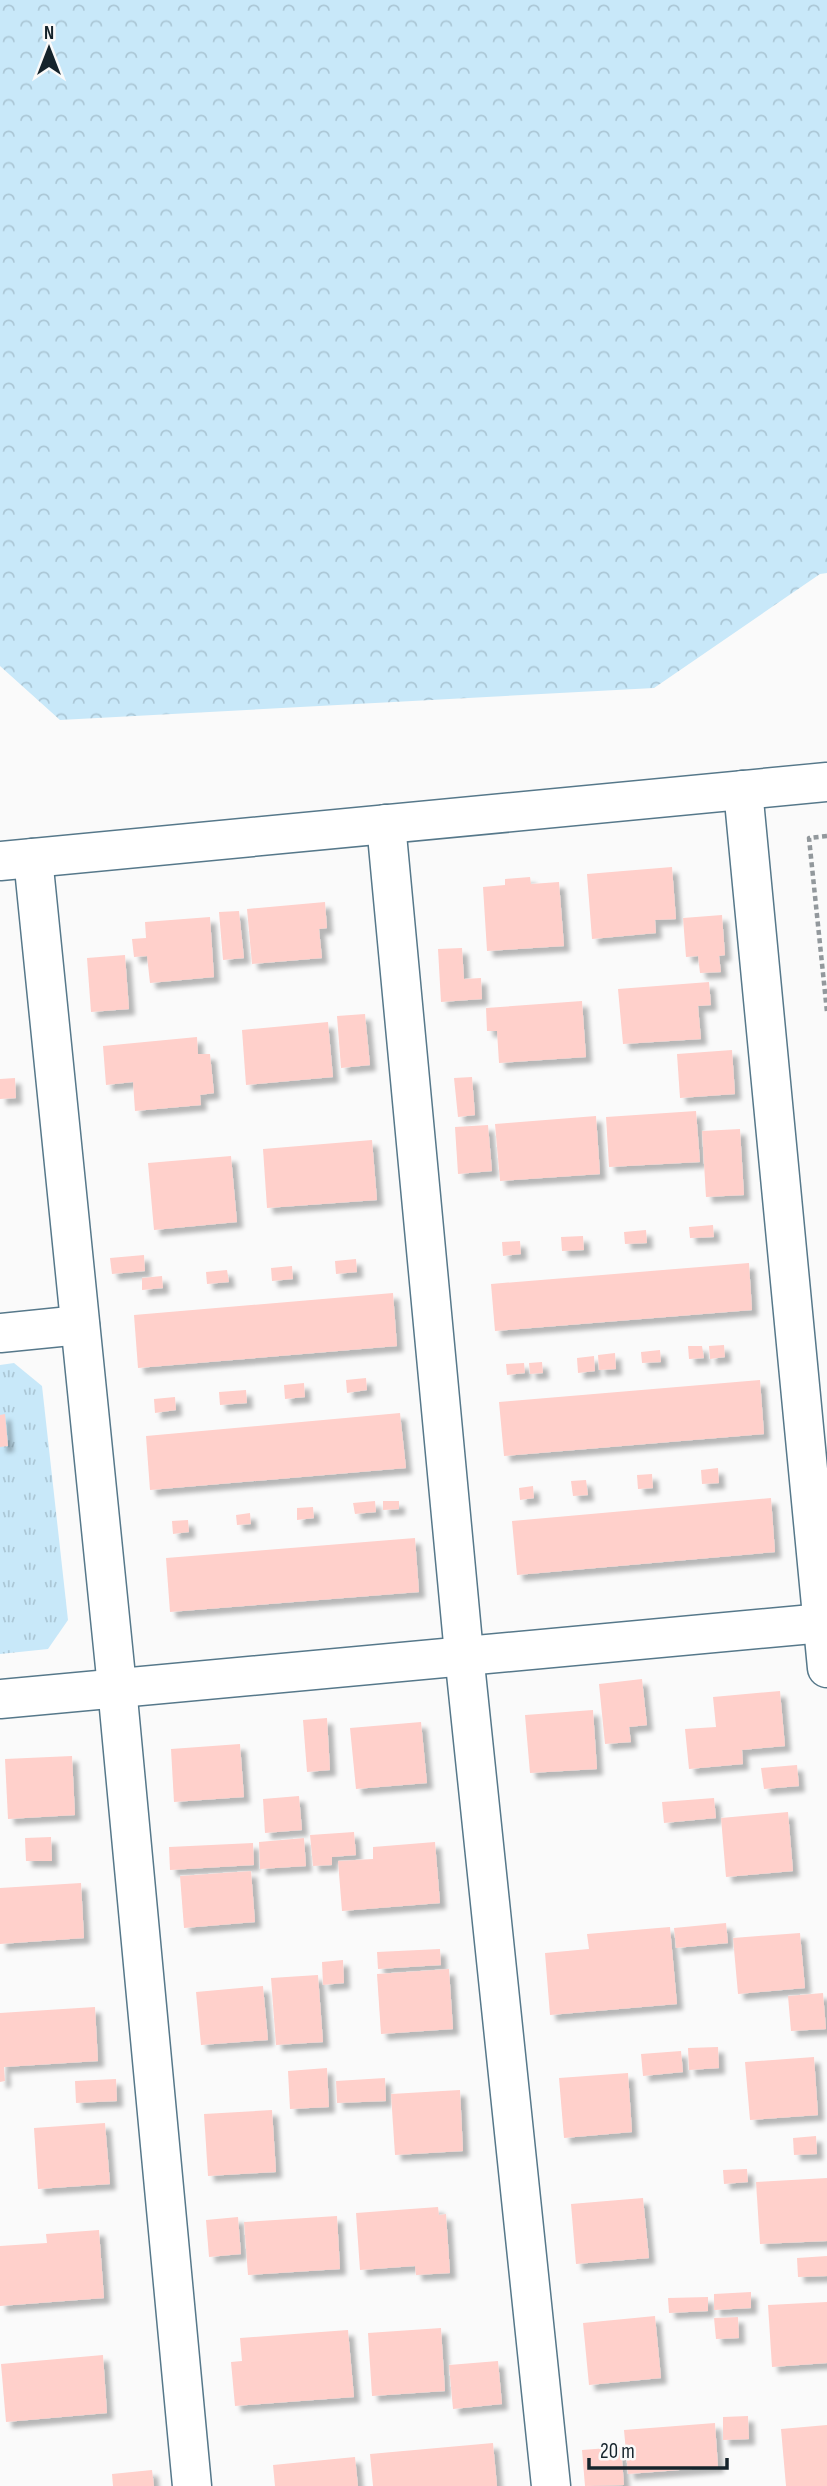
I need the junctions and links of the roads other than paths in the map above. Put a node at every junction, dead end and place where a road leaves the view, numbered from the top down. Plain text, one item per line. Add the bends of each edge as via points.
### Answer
1 (827, 782) edge
2 (743, 790) junction
3 (386, 824) junction
4 (16, 859) edge
5 (80, 1325) junction
6 (0, 1333) edge
7 (813, 1373) edge
8 (823, 1623) junction
9 (464, 1654) junction
10 (827, 1668) edge
11 (117, 1687) junction
12 (0, 1699) edge
13 (192, 2486) edge
14 (551, 2486) edge

1 - 2 street
2 - 3 street
2 - 7 street
3 - 4 street
3 - 9 street
4 - 5 street
5 - 6 street
5 - 11 street
7 - 8 street
8 - 9 street
8 - 10 street
9 - 11 street
9 - 14 street
11 - 12 street
11 - 13 street

